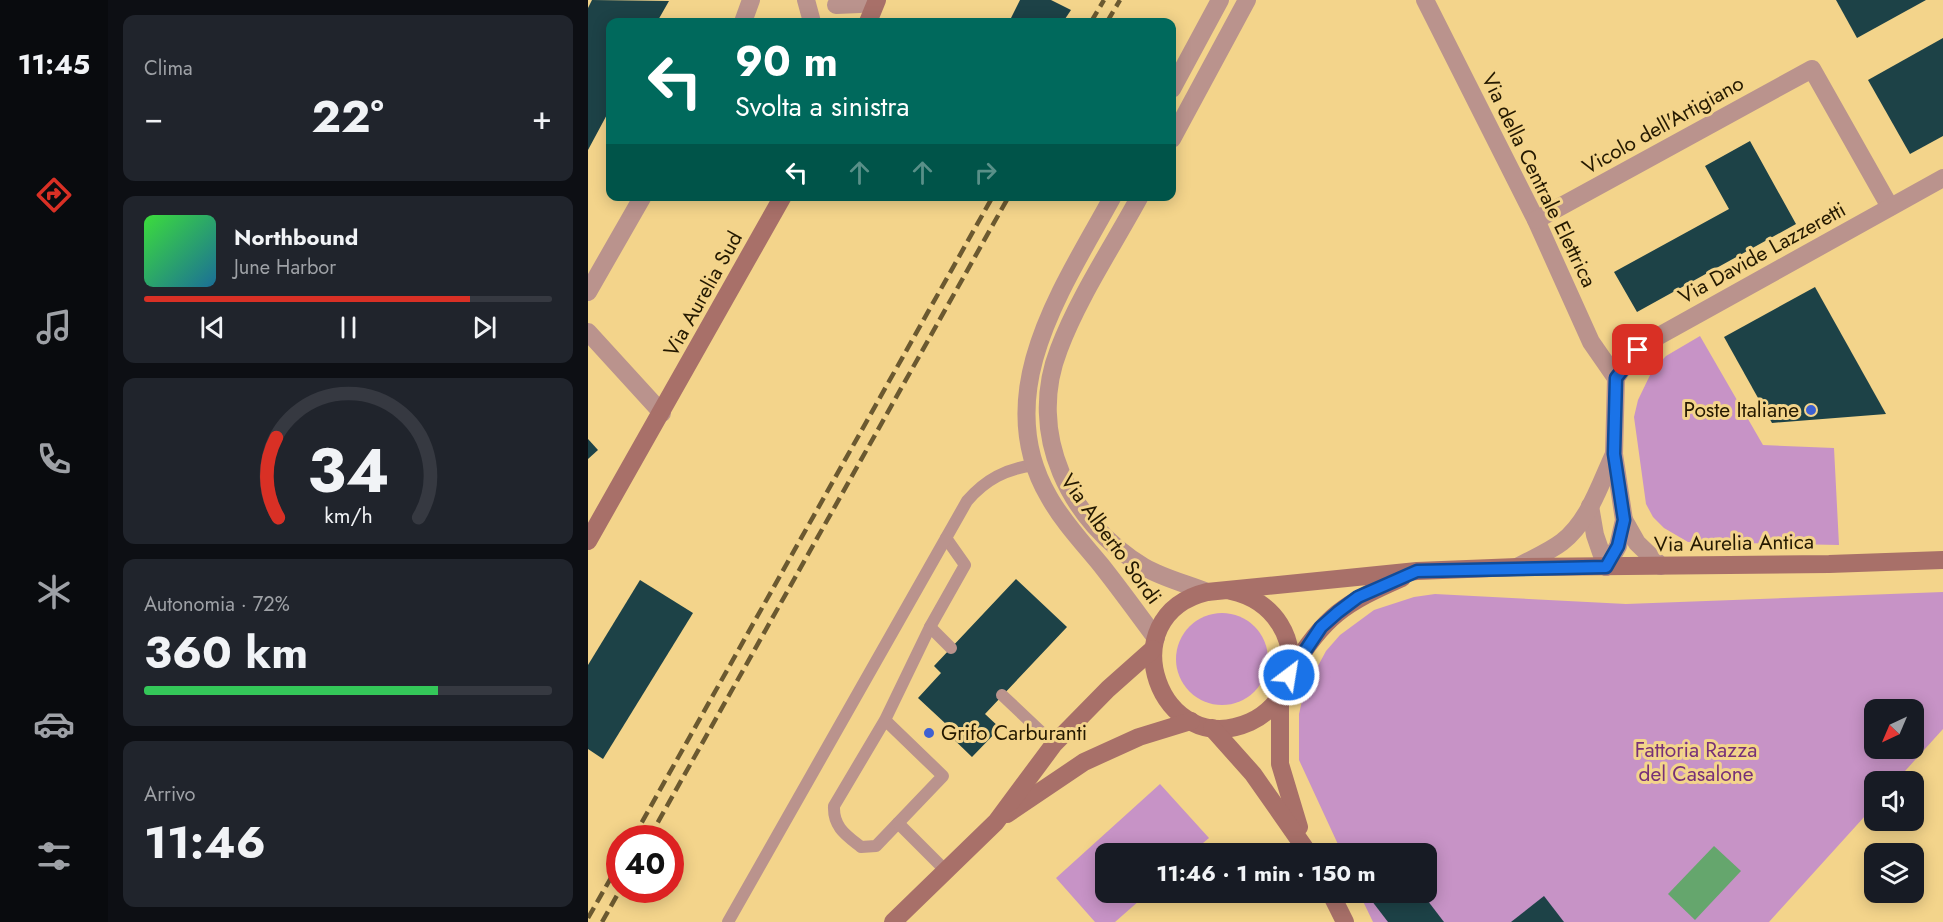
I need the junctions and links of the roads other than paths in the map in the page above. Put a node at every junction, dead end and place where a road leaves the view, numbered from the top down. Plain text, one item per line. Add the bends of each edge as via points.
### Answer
1 (751, 0) edge
2 (806, 0) edge
3 (870, 0) edge
4 (877, 0) edge
5 (1220, 0) edge
6 (1247, 0) edge
7 (1425, 0) edge
8 (833, 2) edge
9 (744, 18) edge
10 (811, 18) edge
11 (844, 18) edge
12 (870, 18) edge
13 (1176, 82) edge
14 (1176, 132) edge
15 (1943, 178) edge
16 (640, 201) edge
17 (780, 201) edge
18 (1110, 201) edge
19 (1137, 201) edge
20 (1890, 207) junction
21 (1536, 220) junction
22 (588, 292) edge
23 (588, 332) edge
24 (1616, 378) junction
25 (662, 413) junction
26 (1614, 454) junction
27 (1034, 465) junction
28 (1590, 506) junction
29 (1624, 520) junction
30 (946, 538) junction
31 (588, 541) edge
32 (1943, 560) edge
33 (1661, 566) junction
34 (1517, 567) junction
35 (1606, 567) junction
36 (1417, 571) junction
37 (1231, 591) junction
38 (1207, 592) junction
39 (930, 627) junction
40 (1154, 644) junction
41 (951, 648) dead end
42 (1289, 675) junction
43 (1002, 695) dead end
44 (1280, 696) junction
45 (885, 720) junction
46 (1191, 721) junction
47 (1212, 728) junction
48 (1054, 744) junction
49 (996, 822) junction
50 (898, 823) junction
51 (1303, 843) edge
52 (1305, 843) edge
53 (946, 871) junction
54 (1336, 903) edge
55 (728, 922) edge
56 (893, 922) edge
57 (1345, 922) edge

1 - 9 street
2 - 10 street
3 - 8 street via 860,4
4 - 12 main road
5 - 13 street
6 - 14 street
7 - 21 street, Via della Centrale Elettrica
8 - 11 street
15 - 20 street, Via Davide Lazzeretti
16 - 22 street
17 - 25 main road, Via Aurelia Sud
18 - 27 street, Via Alberto Sordi via 1038,342 1027,419
19 - 38 street, Via Alberto Sordi via 1058,350 1048,394 1050,440 1064,483 1106,535 1144,567
20 - 21 street, Vicolo dell'Artigiano via 1812,69
20 - 24 street, Via Davide Lazzeretti via 1648,342
21 - 24 street, Via della Centrale Elettrica via 1591,342
23 - 25 street
24 - 26 street
25 - 31 main road, Via Aurelia Sud
26 - 28 street
26 - 29 street
27 - 30 lane via 1001,473 986,482 966,501
27 - 40 street, Via Alberto Sordi via 1058,512
28 - 34 street via 1561,543
28 - 35 street
29 - 33 street via 1637,543
29 - 35 street via 1618,546
30 - 39 lane via 965,565
30 - 55 lane
32 - 33 main road, Via Aurelia Antica
33 - 35 main road, Via Aurelia Antica
34 - 35 main road, Via Aurelia Antica
34 - 36 main road, Via Aurelia Antica
36 - 37 main road, Via Aurelia Antica
36 - 42 main road, Via Aurelia Antica via 1358,597 1338,612 1321,627
37 - 38 main road, Via Aurelia Antica
37 - 42 main road, Via Aurelia Antica via 1251,597 1275,616 1289,644
38 - 40 main road, Via Aurelia Antica via 1175,608 1165,619
39 - 41 lane
39 - 45 lane
40 - 46 main road, Via Aurelia Antica via 1154,670 1160,691 1173,708
40 - 48 main road, Via Aurelia Antica
42 - 44 main road, Via Aurelia Antica
43 - 48 lane
44 - 47 main road, Via Aurelia Antica via 1255,719 1234,727
44 - 52 main road via 1280,764
45 - 50 lane via 943,776
45 - 50 lane via 834,807 833,819 861,848 876,846
46 - 47 main road, Via Aurelia Antica
46 - 49 main road, Via Aurelia Antica via 1139,736 1084,762
47 - 51 main road via 1253,774
48 - 49 main road, Via Aurelia Antica
49 - 53 main road, Via Aurelia Antica
50 - 53 lane
53 - 56 main road, Via Aurelia Antica
54 - 57 main road

